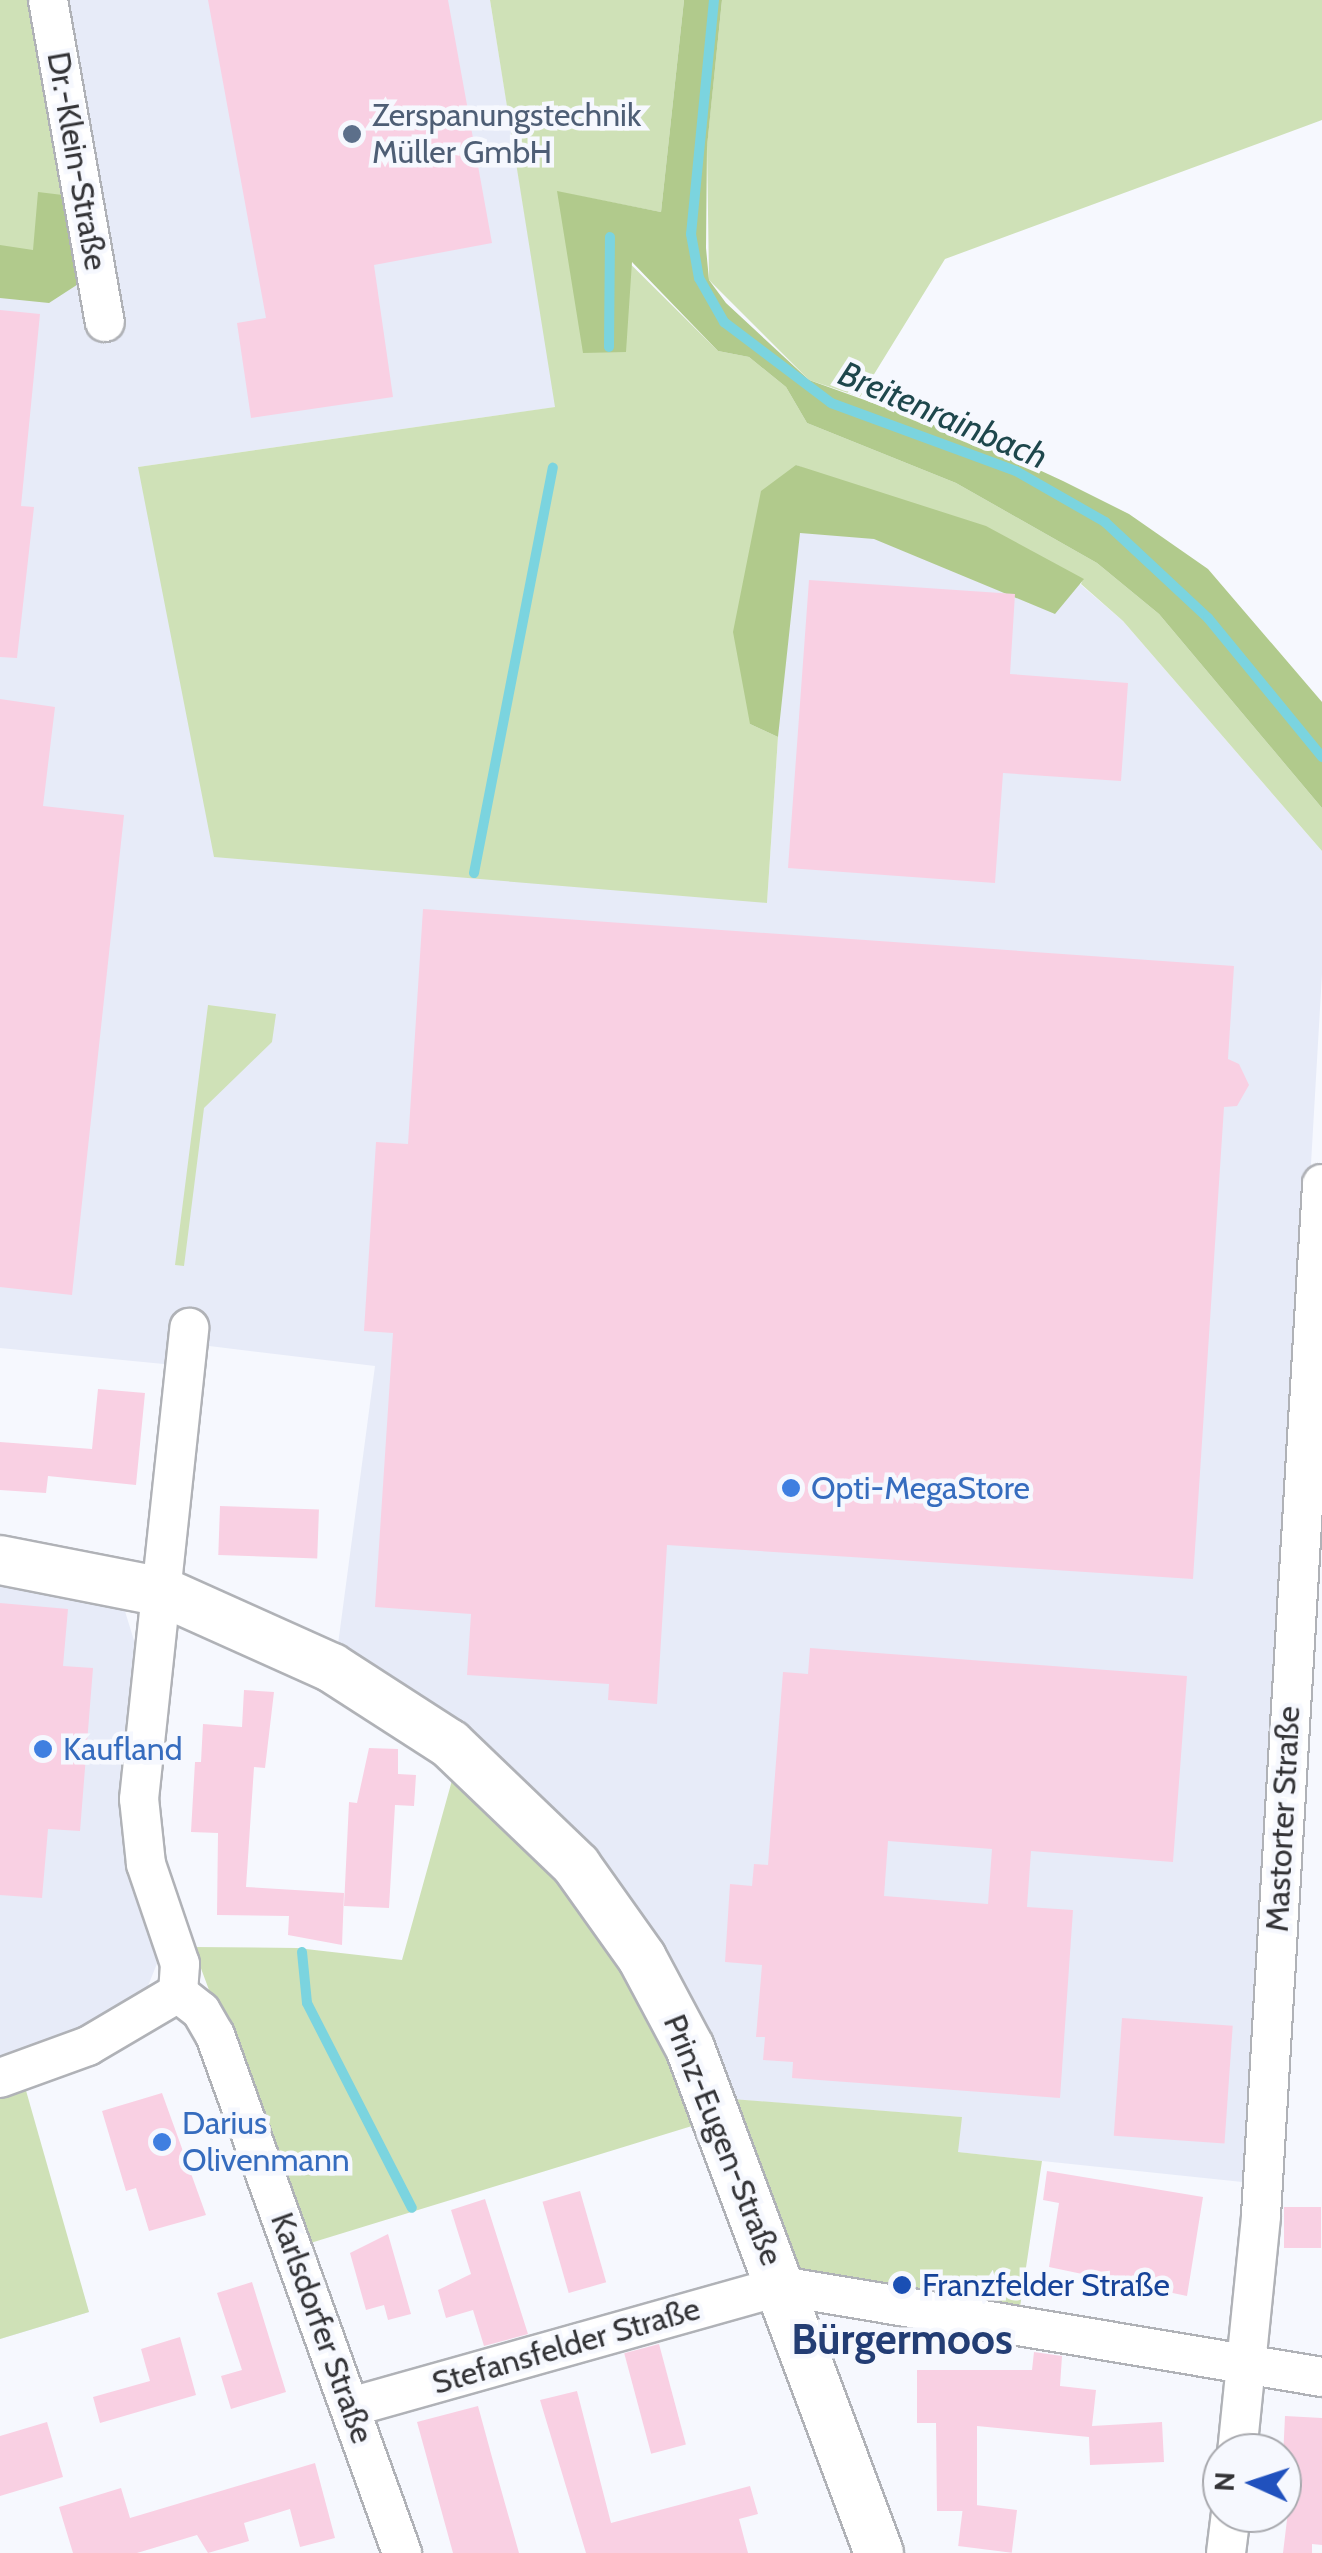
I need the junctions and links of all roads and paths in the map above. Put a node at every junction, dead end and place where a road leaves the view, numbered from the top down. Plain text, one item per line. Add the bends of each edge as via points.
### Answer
1 (48, 0) edge
2 (105, 322) dead end
3 (1322, 1184) edge
4 (189, 1328) dead end
5 (0, 1560) edge
6 (163, 1592) junction
7 (178, 1993) junction
8 (0, 2078) edge
9 (781, 2286) junction
10 (1247, 2366) junction
11 (1322, 2376) edge
12 (351, 2407) junction
13 (1239, 2433) edge
14 (402, 2553) edge
15 (879, 2553) edge

1 - 2 street, Dr.-Klein-Straße
3 - 10 street, Mastorter Straße
4 - 6 street
5 - 6 street, Prinz-Eugen-Straße
6 - 7 street via 140,1799 146,1864 180,1964
6 - 9 street, Prinz-Eugen-Straße via 394,1703 495,1782 576,1865 668,2001 723,2125
7 - 8 street via 88,2046
7 - 12 street, Karlsdorfer Straße via 202,2011 215,2035
9 - 10 street
9 - 12 street, Stefansfelder Straße
9 - 15 street, Prinz-Eugen-Straße
10 - 11 street
10 - 13 street, Mastorter Straße
12 - 14 street, Karlsdorfer Straße

